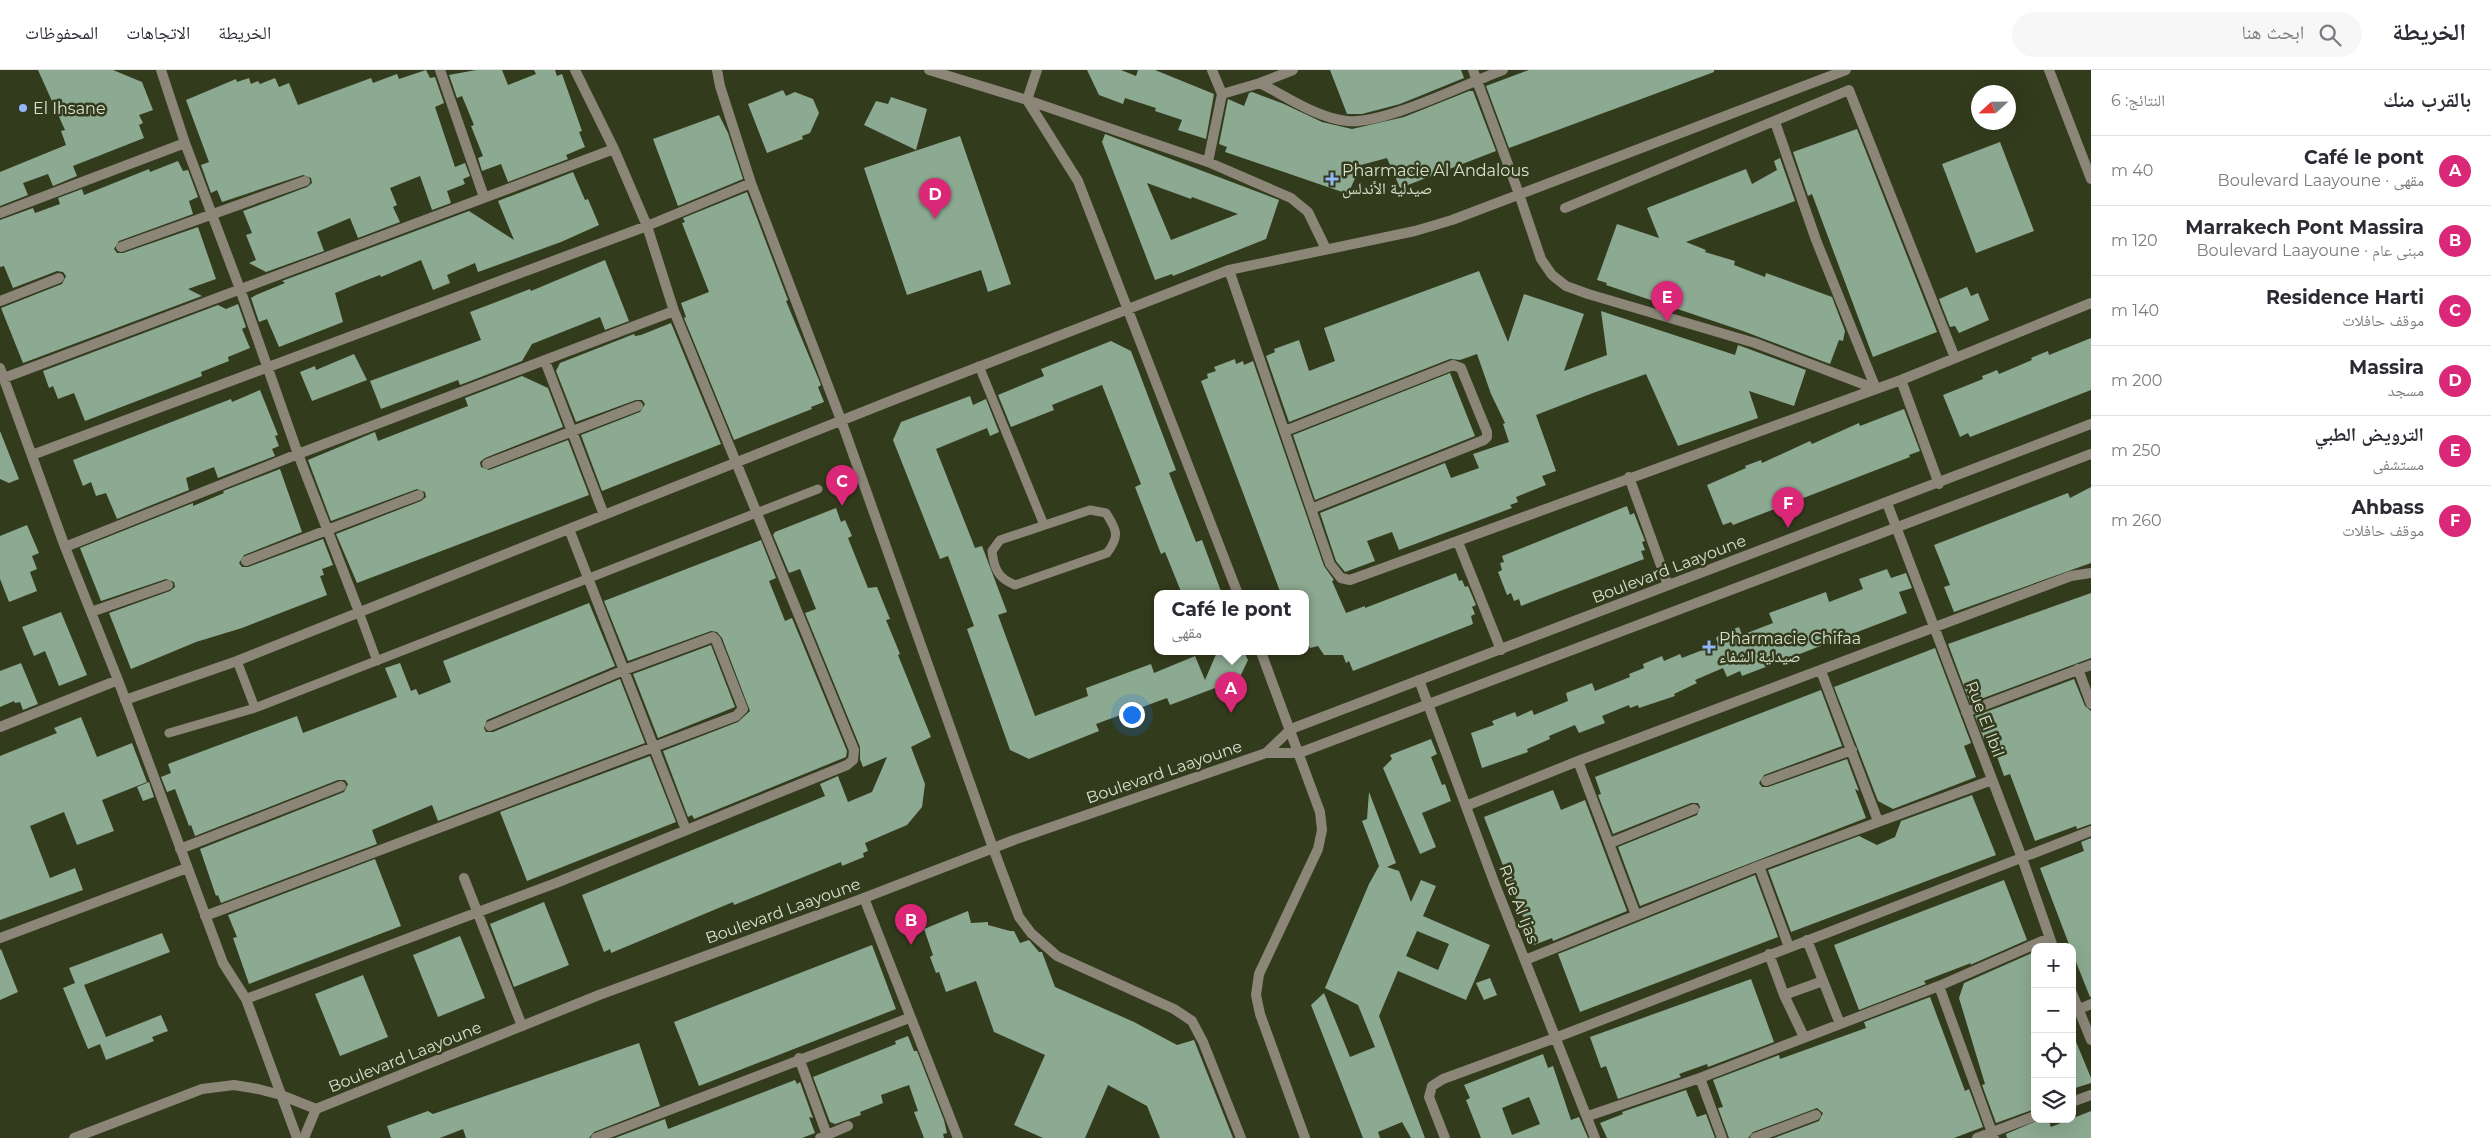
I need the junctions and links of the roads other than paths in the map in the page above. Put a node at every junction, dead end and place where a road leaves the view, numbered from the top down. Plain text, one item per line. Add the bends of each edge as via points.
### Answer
1 (160, 70) edge
2 (440, 70) edge
3 (575, 70) edge
4 (717, 70) edge
5 (929, 70) edge
6 (1037, 70) edge
7 (1212, 70) edge
8 (1293, 70) edge
9 (1502, 70) edge
10 (1844, 70) edge
11 (2049, 70) edge
12 (1475, 75) edge
13 (1260, 83) junction
14 (1222, 94) junction
15 (1027, 100) junction
16 (1775, 122) junction
17 (184, 143) junction
18 (614, 149) junction
19 (1208, 162) junction
20 (2091, 178) edge
21 (305, 181) dead end
22 (751, 183) junction
23 (1519, 194) junction
24 (484, 197) junction
25 (1565, 208) dead end
26 (0, 213) edge
27 (211, 215) junction
28 (647, 226) junction
29 (121, 247) dead end
30 (1326, 249) junction
31 (1229, 270) junction
32 (59, 278) dead end
33 (240, 289) junction
34 (0, 302) edge
35 (2091, 303) edge
36 (1128, 308) junction
37 (674, 311) junction
38 (1955, 358) junction
39 (545, 361) junction
40 (979, 366) junction
41 (268, 367) junction
42 (0, 368) edge
43 (4, 378) junction
44 (1901, 380) junction
45 (1876, 389) junction
46 (638, 406) dead end
47 (841, 420) junction
48 (2091, 424) edge
49 (571, 430) junction
50 (1285, 431) junction
51 (298, 454) junction
52 (2091, 454) edge
53 (32, 455) junction
54 (736, 462) junction
55 (487, 464) dead end
56 (1628, 477) junction
57 (1939, 484) junction
58 (818, 489) dead end
59 (419, 495) dead end
60 (1887, 503) junction
61 (1311, 509) junction
62 (756, 513) junction
63 (604, 515) junction
64 (1044, 525) junction
65 (569, 528) junction
66 (1896, 528) junction
67 (328, 530) junction
68 (1458, 542) junction
69 (65, 547) junction
70 (246, 561) dead end
71 (2091, 573) edge
72 (588, 578) junction
73 (168, 585) dead end
74 (1668, 585) junction
75 (1236, 590) edge
76 (91, 612) junction
77 (360, 612) junction
78 (1934, 628) junction
79 (1501, 650) junction
80 (1262, 655) edge
81 (377, 660) junction
82 (237, 661) junction
83 (2091, 665) edge
84 (624, 670) junction
85 (2078, 670) junction
86 (1821, 671) junction
87 (118, 680) junction
88 (1419, 680) junction
89 (125, 700) junction
90 (2091, 704) edge
91 (1429, 705) junction
92 (254, 708) junction
93 (1966, 712) junction
94 (490, 726) dead end
95 (0, 727) edge
96 (1291, 729) junction
97 (169, 733) dead end
98 (654, 747) junction
99 (1852, 750) junction
100 (1299, 753) junction
101 (1266, 754) junction
102 (1578, 761) junction
103 (1992, 780) junction
104 (1766, 781) dead end
105 (341, 786) dead end
106 (1466, 806) junction
107 (1694, 809) dead end
108 (1878, 820) junction
109 (686, 830) junction
110 (2091, 831) edge
111 (1610, 843) junction
112 (992, 848) junction
113 (180, 849) junction
114 (2022, 858) junction
115 (1758, 866) junction
116 (187, 868) junction
117 (464, 878) dead end
118 (864, 898) junction
119 (476, 912) junction
120 (1636, 915) junction
121 (205, 916) junction
122 (0, 938) edge
123 (1807, 940) junction
124 (2051, 942) edge
125 (1788, 947) junction
126 (1769, 954) junction
127 (1525, 960) junction
128 (1823, 981) junction
129 (1939, 986) junction
130 (1784, 995) junction
131 (246, 999) junction
132 (2076, 1002) edge
133 (2091, 1004) edge
134 (2079, 1009) junction
135 (909, 1018) junction
136 (1840, 1024) junction
137 (522, 1026) junction
138 (1804, 1037) junction
139 (1555, 1038) junction
140 (2091, 1040) edge
141 (799, 1058) junction
142 (1700, 1078) junction
143 (281, 1095) junction
144 (2091, 1095) edge
145 (2076, 1101) edge
146 (316, 1109) junction
147 (1816, 1115) dead end
148 (1588, 1116) junction
149 (2031, 1118) edge
150 (848, 1126) dead end
151 (1993, 1135) edge
152 (825, 1137) edge
153 (74, 1138) edge
154 (297, 1138) edge
155 (304, 1138) edge
156 (596, 1138) edge
157 (958, 1138) edge
158 (1240, 1138) edge
159 (1306, 1138) edge
160 (1445, 1138) edge
161 (1595, 1138) edge
162 (1722, 1138) edge
163 (1756, 1138) edge
164 (1977, 1138) edge

1 - 17 street
2 - 24 street
3 - 18 street
4 - 22 street
5 - 15 street
6 - 15 street
7 - 14 street
8 - 13 street
9 - 12 street
10 - 23 street
11 - 20 street
12 - 13 street via 1384,116 1363,122 1324,116
12 - 23 street
13 - 14 street
14 - 19 street
15 - 19 street
15 - 36 street via 1078,180
16 - 25 street
16 - 38 street via 1849,90
16 - 45 street via 1816,240
17 - 26 street
17 - 27 street
18 - 24 street
18 - 28 street
19 - 30 street via 1302,205
21 - 27 street
22 - 28 street
22 - 47 street
23 - 30 street via 1415,232
23 - 45 street via 1540,259 1566,286 1756,343
24 - 33 street
27 - 29 street
27 - 33 street
28 - 37 street
28 - 41 street
30 - 31 street
31 - 36 street
31 - 50 street
32 - 34 street
33 - 41 street
33 - 43 street
35 - 38 street
36 - 40 street
36 - 75 street
37 - 39 street
37 - 54 street
38 - 44 street
39 - 49 street
39 - 51 street
40 - 47 street
40 - 64 lane
41 - 51 street
41 - 53 street
42 - 43 street
43 - 53 street
44 - 45 street
44 - 57 street
45 - 56 street
46 - 49 street
47 - 54 street
47 - 112 street
48 - 57 street, Boulevard Laayoune
49 - 55 street
49 - 63 street
50 - 61 street
50 - 61 street via 1453,365 1461,368 1487,432 1484,440
51 - 67 street
51 - 69 street
52 - 66 street, Boulevard Laayoune
53 - 69 street
54 - 62 street
54 - 63 street
56 - 68 street
56 - 74 street
57 - 60 street, Boulevard Laayoune
58 - 62 lane
59 - 67 street
60 - 66 street, Rue El Ibil
60 - 74 street, Boulevard Laayoune
61 - 68 street via 1330,564 1341,578 1359,578
62 - 72 lane
62 - 109 street via 854,750 853,760
63 - 65 street
64 - 64 lane via 1000,540 992,551 994,566 1002,579 1015,585 1107,553 1115,542 1115,528 1106,513 1090,510
65 - 72 street
65 - 77 street
66 - 78 street, Rue El Ibil
66 - 91 street, Boulevard Laayoune
67 - 70 street
67 - 77 street
68 - 79 street
69 - 76 street
71 - 78 street via 2071,576
72 - 81 lane
72 - 84 street
73 - 76 street
74 - 79 street, Boulevard Laayoune
76 - 87 street
77 - 81 lane
77 - 82 street
78 - 86 street
78 - 93 street, Rue El Ibil
79 - 88 street, Boulevard Laayoune
80 - 96 street
81 - 92 lane
82 - 89 street
82 - 92 lane
83 - 85 street
84 - 94 street
84 - 98 street
84 - 98 street via 708,638 716,640 742,709 740,713
85 - 90 street
85 - 93 street
86 - 99 street
86 - 102 street
87 - 89 street
87 - 95 street
88 - 91 street, Rue Al Ijas
88 - 96 street, Boulevard Laayoune
89 - 113 street
91 - 100 street, Boulevard Laayoune
91 - 106 street, Rue Al Ijas
92 - 97 lane
93 - 103 street, Rue El Ibil
96 - 100 street
96 - 101 street, Boulevard Laayoune
98 - 109 street
98 - 121 street
99 - 104 street
99 - 108 street
100 - 101 street, Boulevard Laayoune
100 - 159 street via 1320,812 1322,830 1318,849 1259,974 1256,995
101 - 112 street, Boulevard Laayoune
102 - 106 street
102 - 111 street
103 - 108 street
103 - 114 street, Rue El Ibil
105 - 113 street
106 - 127 street, Rue Al Ijas
107 - 111 street
108 - 115 street
109 - 119 street
110 - 114 street
111 - 120 street
112 - 118 street, Boulevard Laayoune
112 - 158 street via 1019,917 1030,932 1057,956 1174,1009 1192,1021
113 - 116 street
114 - 123 street
114 - 124 street, Rue El Ibil
115 - 120 street
115 - 125 street
116 - 121 street
116 - 122 street
117 - 119 street
118 - 135 street
118 - 137 street, Boulevard Laayoune
119 - 131 street
119 - 137 street
120 - 127 street
121 - 131 street via 223,963
123 - 125 street
123 - 128 street
124 - 129 street
125 - 126 street
126 - 130 street
126 - 139 street
127 - 139 street, Rue Al Ijas
128 - 130 street
128 - 136 street
129 - 136 street
129 - 151 street
130 - 138 street
131 - 143 street
132 - 134 street
133 - 134 street
134 - 140 street
135 - 141 street
135 - 157 street
136 - 138 street
137 - 146 street, Boulevard Laayoune
138 - 142 street
139 - 148 street, Rue Al Ijas
139 - 160 street via 1443,1079 1432,1086 1430,1097
141 - 152 street
141 - 156 street
142 - 148 street
142 - 162 street
143 - 146 street, Boulevard Laayoune
143 - 153 street, Boulevard Laayoune via 234,1086 202,1089
143 - 154 street
144 - 145 street
146 - 155 street, Boulevard Laayoune
147 - 163 street
148 - 161 street, Rue Al Ijas
149 - 151 street
150 - 152 street
151 - 164 street

